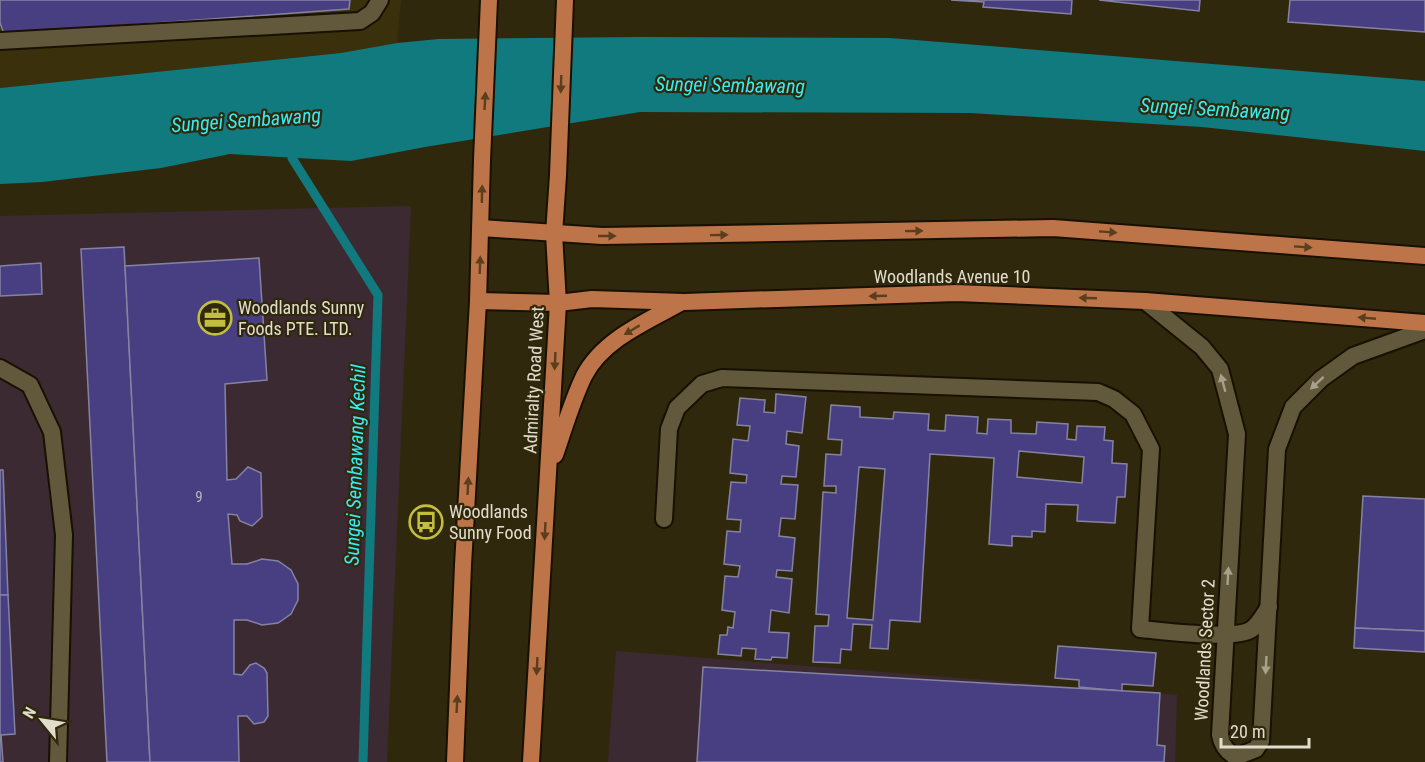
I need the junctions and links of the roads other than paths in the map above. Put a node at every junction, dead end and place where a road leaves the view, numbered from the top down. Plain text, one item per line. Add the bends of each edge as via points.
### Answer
1 (380, 0) edge
2 (565, 0) edge
3 (489, 7) edge
4 (0, 41) edge
5 (481, 228) junction
6 (554, 234) junction
7 (1425, 256) edge
8 (478, 301) junction
9 (1145, 301) junction
10 (684, 302) junction
11 (558, 303) junction
12 (1425, 323) edge
13 (1425, 330) edge
14 (0, 368) edge
15 (549, 472) junction
16 (664, 519) dead end
17 (1269, 607) junction
18 (1225, 635) junction
19 (1236, 760) edge
20 (58, 762) edge
21 (454, 762) edge
22 (531, 762) edge

1 - 4 street via 372,13 360,21
2 -> 6 main road, Admiralty Road West
5 -> 3 main road
5 - 6 main road
8 -> 5 main road
6 -> 7 main road via 648,236 1053,228
6 - 11 main road, Admiralty Road West
8 - 11 main road, Woodlands Avenue 10
21 -> 8 main road
9 -> 10 main road, Woodlands Avenue 10 via 957,293
12 -> 9 main road, Woodlands Avenue 10
18 -> 9 street, Woodlands Sector 2 via 1237,434 1220,369 1202,347
10 - 11 main road, Woodlands Avenue 10
10 -> 15 main road via 627,333 602,353 585,375
11 -> 15 main road, Admiralty Road West
13 -> 17 street, Woodlands Sector 2 via 1353,356 1321,379 1293,407 1277,448
14 - 20 street via 30,385 52,432 64,535
15 -> 22 main road, Admiralty Road West
16 - 18 street via 669,429 677,408 702,384 722,378 1098,392 1133,414 1150,449 1140,629
17 - 18 street via 1254,628 1243,634
17 -> 19 street, Woodlands Sector 2 via 1261,741 1256,749
18 - 19 street, Woodlands Sector 2 via 1220,735 1222,744

